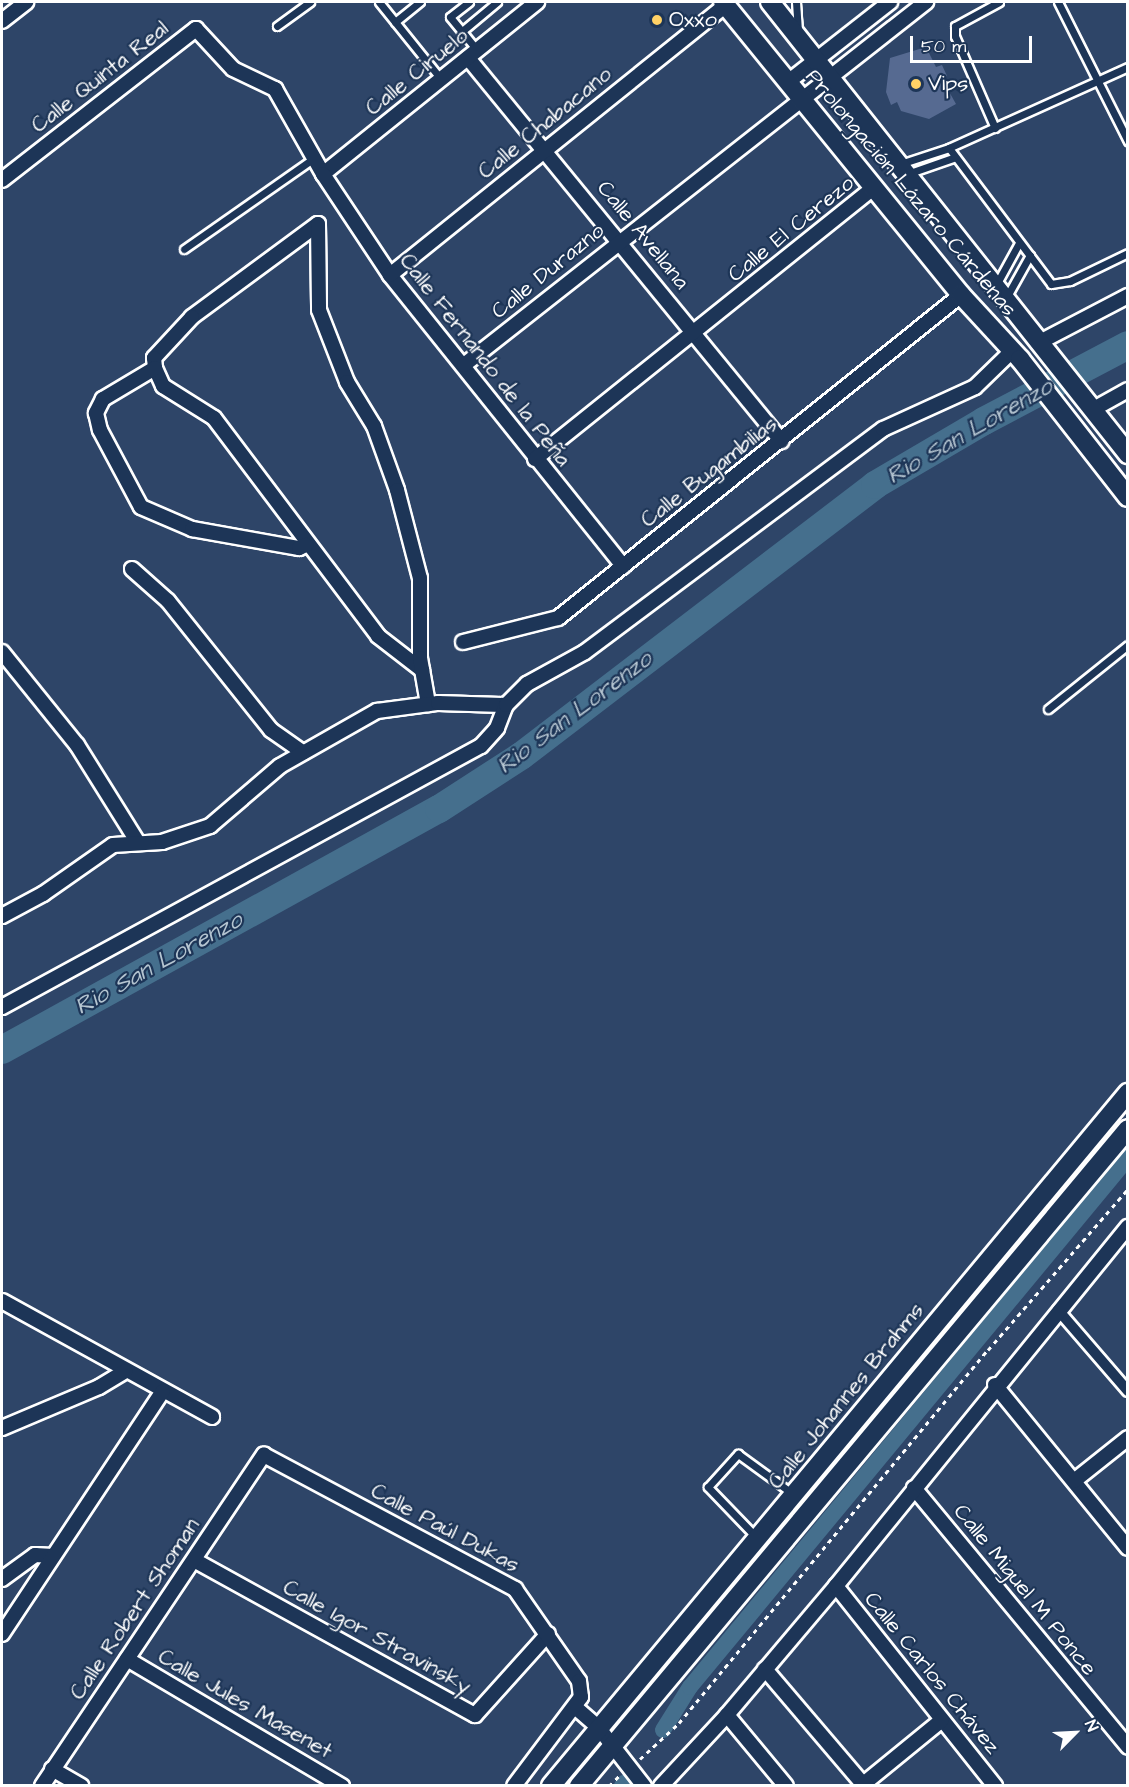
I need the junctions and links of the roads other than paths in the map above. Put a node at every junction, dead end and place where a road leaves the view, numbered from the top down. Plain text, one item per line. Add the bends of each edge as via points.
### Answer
1 (26, 2) edge
2 (310, 2) edge
3 (379, 2) edge
4 (420, 2) edge
5 (469, 2) edge
6 (497, 2) edge
7 (537, 2) edge
8 (770, 2) edge
9 (796, 2) edge
10 (890, 2) edge
11 (926, 2) edge
12 (999, 2) edge
13 (1058, 2) edge
14 (724, 3) edge
15 (2, 21) edge
16 (395, 22) junction
17 (277, 26) dead end
18 (196, 29) joint
19 (461, 32) junction
20 (798, 36) junction
21 (472, 54) junction
22 (817, 59) junction
23 (1128, 67) edge
24 (831, 77) junction
25 (441, 79) junction
26 (788, 82) junction
27 (1098, 82) junction
28 (801, 100) junction
29 (995, 128) junction
30 (1128, 141) edge
31 (949, 148) junction
32 (546, 149) junction
33 (314, 158) junction
34 (953, 158) junction
35 (904, 169) junction
36 (323, 174) junction
37 (2, 180) edge
38 (875, 187) junction
39 (620, 240) junction
40 (1019, 243) junction
41 (184, 249) dead end
42 (1128, 253) edge
43 (1030, 255) junction
44 (390, 275) junction
45 (1000, 293) junction
46 (961, 295) junction
47 (1128, 296) edge
48 (695, 333) junction
49 (1040, 346) junction
50 (1016, 355) junction
51 (464, 365) junction
52 (154, 368) junction
53 (1128, 390) edge
54 (1086, 403) junction
55 (782, 441) junction
56 (1128, 454) edge
57 (535, 459) junction
58 (1128, 496) edge
59 (306, 545) junction
60 (623, 566) junction
61 (132, 569) dead end
62 (463, 642) dead end
63 (1128, 645) edge
64 (2, 652) edge
65 (422, 670) junction
66 (428, 704) junction
67 (506, 705) junction
68 (1048, 709) dead end
69 (303, 752) junction
70 (137, 841) junction
71 (2, 916) edge
72 (2, 1007) edge
73 (1128, 1093) edge
74 (1128, 1129) edge
75 (1128, 1227) edge
76 (2, 1301) edge
77 (1058, 1310) junction
78 (126, 1371) junction
79 (995, 1385) junction
80 (164, 1391) junction
81 (1128, 1391) edge
82 (212, 1417) dead end
83 (2, 1428) edge
84 (1128, 1438) edge
85 (264, 1455) joint
86 (1074, 1481) junction
87 (914, 1488) junction
88 (795, 1496) junction
89 (759, 1539) junction
90 (1128, 1548) edge
91 (53, 1556) junction
92 (194, 1560) junction
93 (2, 1579) edge
94 (836, 1586) junction
95 (2, 1634) edge
96 (548, 1634) junction
97 (127, 1659) junction
98 (765, 1669) junction
99 (576, 1707) junction
100 (727, 1715) junction
101 (942, 1720) junction
102 (598, 1727) junction
103 (612, 1745) junction
104 (1128, 1747) edge
105 (52, 1769) junction
106 (42, 1785) edge
107 (82, 1785) edge
108 (342, 1785) edge
109 (514, 1785) edge
110 (551, 1785) edge
111 (579, 1785) edge
112 (644, 1785) edge
113 (661, 1785) edge
114 (786, 1785) edge
115 (862, 1785) edge
116 (995, 1785) edge

1 - 15 street
2 - 17 lane
3 - 16 lane
4 - 16 lane
5 - 19 lane via 450,17
6 - 19 lane
7 - 21 street, Calle Ciruelo
8 - 20 main road, Prolongación Lázaro Cárdenas
9 - 20 lane
10 - 22 street
11 - 24 street, Calle Durazno
12 - 29 lane via 955,26 955,36
13 - 27 lane
14 - 26 main road, Prolongación Lázaro Cárdenas
14 - 32 street, Calle Chabacano
16 - 25 lane
18 - 33 street, Calle Fernando de la Peña via 233,69 275,89
18 - 37 street, Calle Quinta Real
19 - 21 lane
20 - 22 main road, Prolongación Lázaro Cárdenas
21 - 25 street, Calle Ciruelo
21 - 32 street, Calle Avellana
22 - 24 main road, Prolongación Lázaro Cárdenas
22 - 26 street
23 - 27 lane
24 - 28 street, Calle Durazno
24 - 35 main road, Prolongación Lázaro Cárdenas
25 - 36 street, Calle Ciruelo
26 - 28 main road, Prolongación Lázaro Cárdenas
27 - 29 lane
27 - 30 lane
28 - 38 main road, Prolongación Lázaro Cárdenas
28 - 39 street, Calle Durazno
29 - 31 lane
31 - 34 lane
31 - 35 lane
32 - 39 street, Calle Avellana
32 - 44 street, Calle Chabacano
33 - 36 street, Calle Fernando de la Peña
33 - 41 lane
34 - 35 lane
34 - 40 lane
35 - 45 main road, Prolongación Lázaro Cárdenas
36 - 44 street, Calle Fernando de la Peña
38 - 46 main road, Prolongación Lázaro Cárdenas
38 - 48 street, Calle El Cerezo
39 - 48 street, Calle Avellana
39 - 51 street, Calle Durazno
40 - 43 lane
40 - 45 lane
42 - 43 lane via 1059,286 1051,284
43 - 45 lane
44 - 51 street, Calle Fernando de la Peña
45 - 49 main road, Prolongación Lázaro Cárdenas
46 - 50 main road, Prolongación Lázaro Cárdenas
46 - 55 street, Calle Bugambilias
47 - 49 street
48 - 55 street, Calle Avellana
48 - 57 street, Calle El Cerezo
49 - 54 main road, Prolongación Lázaro Cárdenas
50 - 58 main road, Prolongación Lázaro Cárdenas
50 - 67 street via 975,387 883,429 585,652 527,684
51 - 57 street, Calle Fernando de la Peña
52 - 59 street via 163,386 213,418
52 - 59 street via 103,399 96,413 100,430 141,507 192,529 299,548
52 - 65 street via 154,358 192,317 318,224 319,310 347,382 374,426 397,490 420,578
53 - 54 street
54 - 56 main road, Prolongación Lázaro Cárdenas
55 - 60 street, Calle Bugambilias
57 - 60 street, Calle Fernando de la Peña
59 - 65 street via 378,636
60 - 62 street, Calle Bugambilias via 558,618
61 - 69 street via 168,600 272,730
63 - 68 lane
64 - 70 street via 77,745
65 - 66 street
66 - 67 street
66 - 69 street via 377,711
67 - 72 street via 497,728 481,746
69 - 70 street via 280,766 210,826 162,843
70 - 71 street via 113,845 43,894
73 - 88 main road, Calle Johannes Brahms
74 - 103 main road, Calle Johannes Brahms
75 - 77 street
76 - 78 street
77 - 79 street
77 - 81 street
78 - 80 street
78 - 83 street via 99,1387
79 - 86 street
79 - 87 street
80 - 82 street
80 - 91 street
84 - 86 street
85 - 92 street, Calle Robert Shoman
85 - 96 street, Calle Paúl Dukas via 515,1589
86 - 90 street
87 - 94 street
87 - 104 street, Calle Miguel M Ponce
88 - 89 main road, Calle Johannes Brahms
88 - 89 lane via 738,1454 708,1487
89 - 102 main road, Calle Johannes Brahms
91 - 93 street via 35,1555
91 - 95 street
92 - 96 street, Calle Igor Stravinsky via 475,1715
92 - 97 street, Calle Robert Shoman
94 - 98 street
94 - 101 street, Calle Carlos Chávez
96 - 99 street, Calle Paúl Dukas via 579,1681 581,1697
97 - 105 street, Calle Robert Shoman
97 - 108 street, Calle Jules Masenet
98 - 100 street
98 - 115 street
99 - 102 street
99 - 109 street
100 - 113 street
100 - 114 street
101 - 115 street
101 - 116 street, Calle Carlos Chávez
102 - 103 street
102 - 110 main road, Calle Johannes Brahms
103 - 111 main road, Calle Johannes Brahms
103 - 112 street
105 - 106 street, Calle Robert Shoman
105 - 107 street

